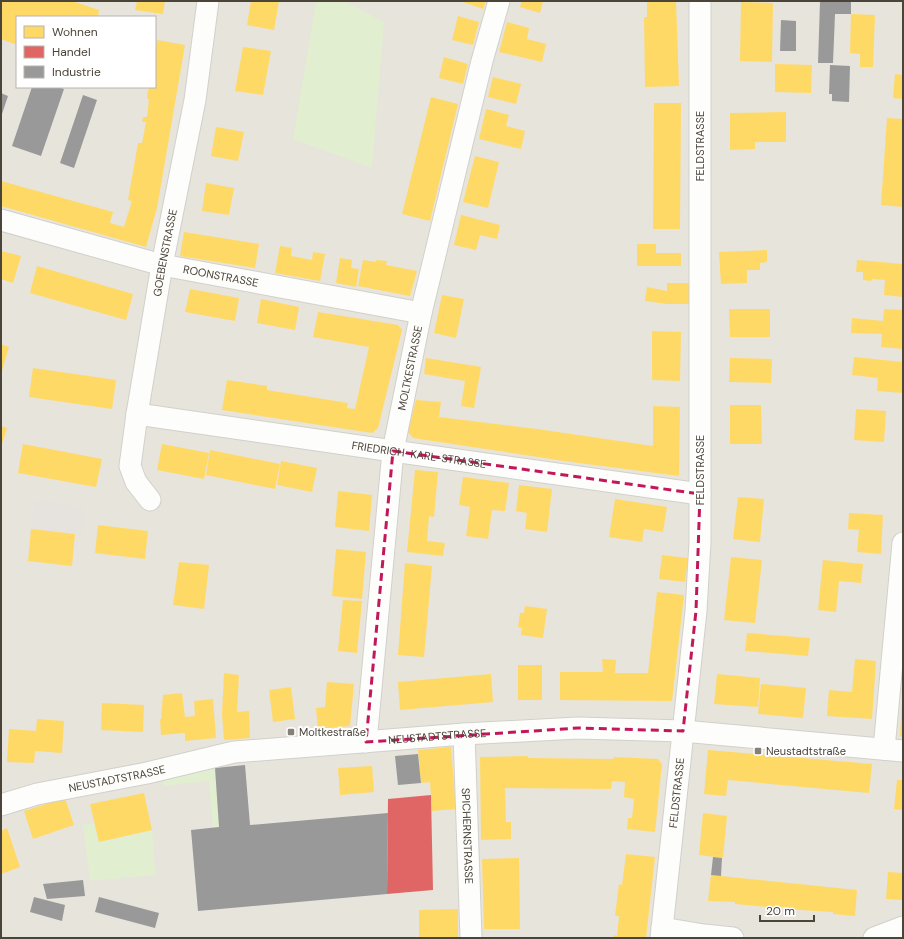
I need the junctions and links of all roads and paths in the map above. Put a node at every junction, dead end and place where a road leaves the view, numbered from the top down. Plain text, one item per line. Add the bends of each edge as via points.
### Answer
1 (208, 1) edge
2 (499, 1) edge
3 (700, 1) edge
4 (1, 220) edge
5 (162, 265) junction
6 (421, 313) junction
7 (137, 414) junction
8 (393, 452) junction
9 (700, 494) junction
10 (150, 500) dead end
11 (903, 543) edge
12 (683, 731) junction
13 (464, 734) junction
14 (366, 742) junction
15 (893, 750) edge
16 (1, 805) edge
17 (903, 928) edge
18 (661, 933) edge
19 (471, 938) edge
20 (733, 938) edge
21 (874, 938) edge

1 - 5 street, GOEBENSTRASSE via 195,100
2 - 6 street, MOLTKESTRASSE
3 - 9 street, FELDSTRASSE
4 - 5 street, ROONSTRASSE
5 - 6 street, ROONSTRASSE
5 - 7 street, GOEBENSTRASSE
6 - 8 street, MOLTKESTRASSE
7 - 8 street, FRIEDRICH-KARL-STRASSE
7 - 10 street, GOEBENSTRASSE via 130,466 136,482
8 - 9 street, FRIEDRICH-KARL-STRASSE
8 - 14 street, MOLTKESTRASSE
9 - 12 street, FELDSTRASSE via 696,611
11 - 15 street
12 - 13 street, NEUSTADTSTRASSE via 578,728
12 - 15 street, NEUSTADTSTRASSE
12 - 18 street, FELDSTRASSE
13 - 14 street, NEUSTADTSTRASSE
13 - 19 street, SPICHERNSTRASSE
14 - 16 street, NEUSTADTSTRASSE via 234,752 147,773 36,794
17 - 21 street
18 - 20 street

